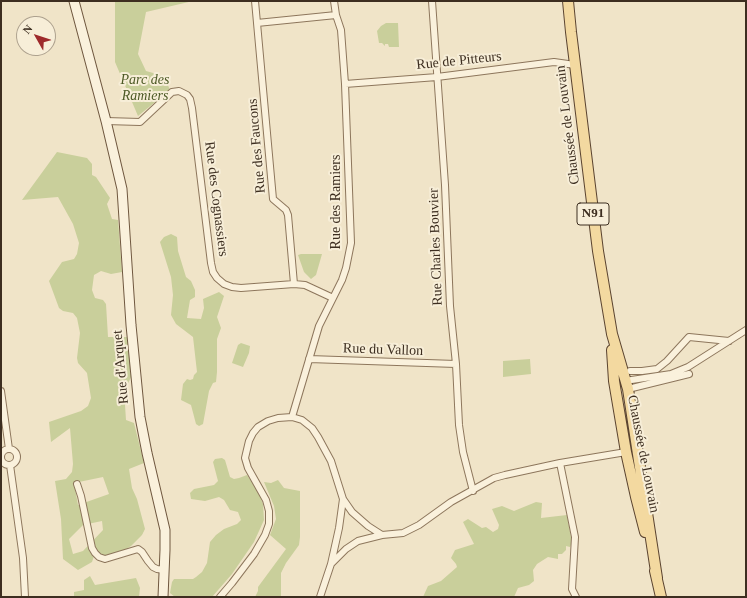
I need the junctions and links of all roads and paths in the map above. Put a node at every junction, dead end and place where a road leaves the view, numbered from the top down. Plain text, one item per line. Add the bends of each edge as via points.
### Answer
1 (74, 1) edge
2 (255, 1) edge
3 (334, 1) edge
4 (432, 1) edge
5 (563, 1) edge
6 (568, 1) edge
7 (336, 15) junction
8 (257, 23) junction
9 (571, 32) junction
10 (575, 65) junction
11 (437, 77) junction
12 (345, 84) junction
13 (106, 121) junction
14 (294, 284) junction
15 (332, 298) junction
16 (746, 330) edge
17 (612, 334) junction
18 (729, 341) junction
19 (309, 359) junction
20 (456, 364) junction
21 (630, 371) dead end
22 (690, 374) dead end
23 (614, 381) junction
24 (626, 385) junction
25 (1, 391) edge
26 (292, 417) junction
27 (637, 446) junction
28 (9, 449) junction
29 (626, 452) junction
30 (1, 458) edge
31 (560, 463) junction
32 (10, 465) junction
33 (638, 483) junction
34 (77, 484) dead end
35 (473, 490) junction
36 (343, 499) junction
37 (382, 535) junction
38 (331, 564) junction
39 (164, 570) junction
40 (575, 595) edge
41 (25, 597) edge
42 (163, 597) edge
43 (220, 597) edge
44 (320, 597) edge
45 (567, 597) edge
46 (661, 597) edge

1 - 13 street, Rue d'Arquet
2 - 8 street, Rue des Faucons
3 - 7 street, Rue des Ramiers
4 - 11 street, Rue Charles Bouvier
5 - 9 main road, Chaussée de Louvain / N91
6 - 9 main road, Chaussée de Louvain / N91
7 - 8 street
7 - 12 street, Rue des Ramiers via 341,30
8 - 14 street, Rue des Faucons via 273,199 288,215
9 - 10 main road, Chaussée de Louvain / N91
10 - 11 street, Rue de Pitteurs via 554,62
10 - 17 main road, Chaussée de Louvain / N91 via 598,251
11 - 12 street, Rue de Pitteurs
11 - 20 street, Rue Charles Bouvier via 450,306
12 - 15 street, Rue des Ramiers via 351,243 346,268
13 - 14 street, Rue des Cognassiers via 140,122 172,92 187,94 192,108 213,272 224,284 232,287
13 - 39 street, Rue d'Arquet via 122,189 140,417 165,530
14 - 15 street, Rue des Cognassiers via 305,285
15 - 19 street, Rue des Ramiers via 319,326
16 - 18 street
17 - 23 main road, Chaussée de Louvain / N91
17 - 24 main road, Chaussée de Louvain / N91
18 - 21 street via 690,337 657,369
18 - 24 street via 688,367
19 - 20 street, Rue du Vallon
19 - 26 street, Rue des Ramiers
20 - 35 street, Rue Charles Bouvier via 459,425
22 - 24 street
23 - 24 main road
23 - 29 main road, Chaussée de Louvain / N91
24 - 27 main road, Chaussée de Louvain / N91
25 - 28 street
26 - 36 street via 302,420 318,437 331,461
26 - 43 street via 268,421 258,427 249,441 245,458 266,500 269,524 254,554
27 - 29 main road
27 - 33 main road, Chaussée de Louvain / N91
28 - 30 street via 3,452
28 - 32 street via 18,456 16,462
29 - 31 street
29 - 33 main road, Chaussée de Louvain / N91
30 - 32 street via 4,464
31 - 35 street via 494,478
31 - 40 street via 575,537 572,589
32 - 41 street via 23,558
33 - 46 main road, Chaussée de Louvain / N91 via 636,497
34 - 39 street via 92,548 99,557 105,559 138,549 153,567
35 - 37 street via 419,526 403,533
36 - 37 street via 352,512
36 - 38 street
37 - 38 street via 358,541
38 - 44 street
39 - 42 street, Rue d'Arquet
40 - 45 street

